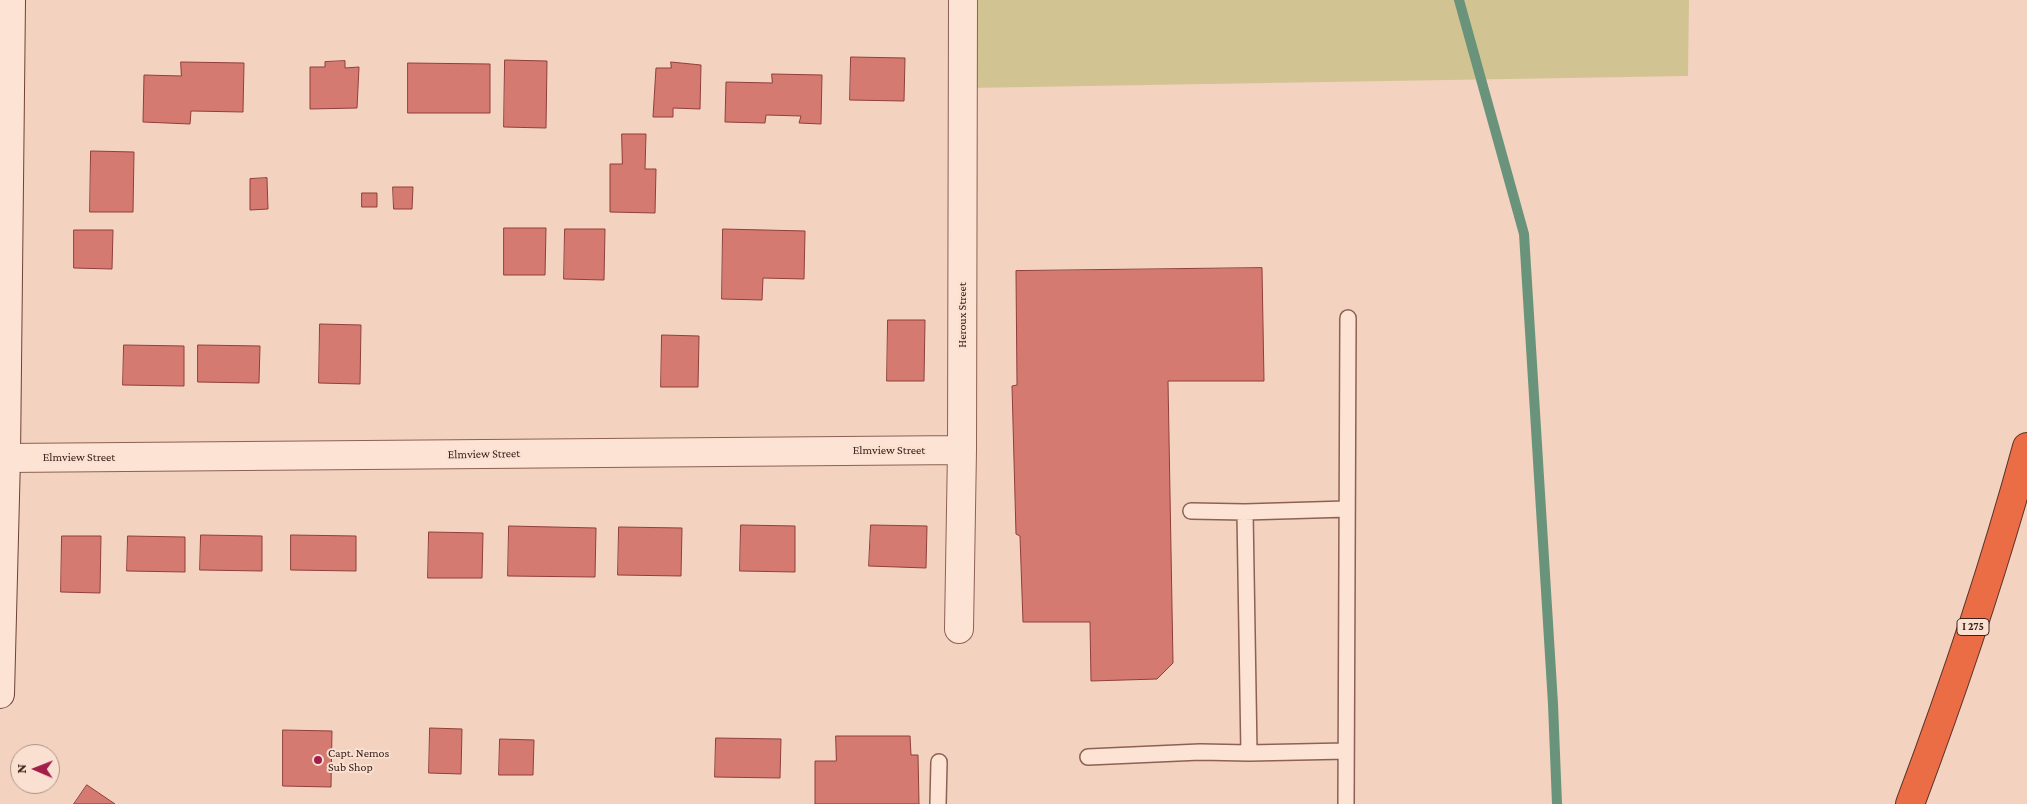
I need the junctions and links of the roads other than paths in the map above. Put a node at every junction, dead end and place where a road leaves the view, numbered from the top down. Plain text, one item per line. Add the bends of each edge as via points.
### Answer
1 (11, 0) edge
2 (963, 0) edge
3 (1348, 318) dead end
4 (2027, 447) edge
5 (962, 450) junction
6 (6, 458) junction
7 (1347, 509) junction
8 (1191, 511) dead end
9 (1245, 512) junction
10 (959, 630) dead end
11 (0, 694) edge
12 (1346, 751) junction
13 (1249, 754) junction
14 (1088, 757) dead end
15 (940, 762) dead end
16 (938, 804) edge
17 (1346, 804) edge
18 (1910, 804) edge

1 - 6 street
2 - 5 street, Heroux Street
3 - 7 lane
4 - 18 highway, I 275 via 1976,617
5 - 6 street, Elmview Street
5 - 10 street, Heroux Street
6 - 11 street
7 - 9 lane
7 - 12 lane
8 - 9 lane
9 - 13 lane
12 - 13 lane
12 - 17 lane
13 - 14 lane via 1200,752
15 - 16 lane

